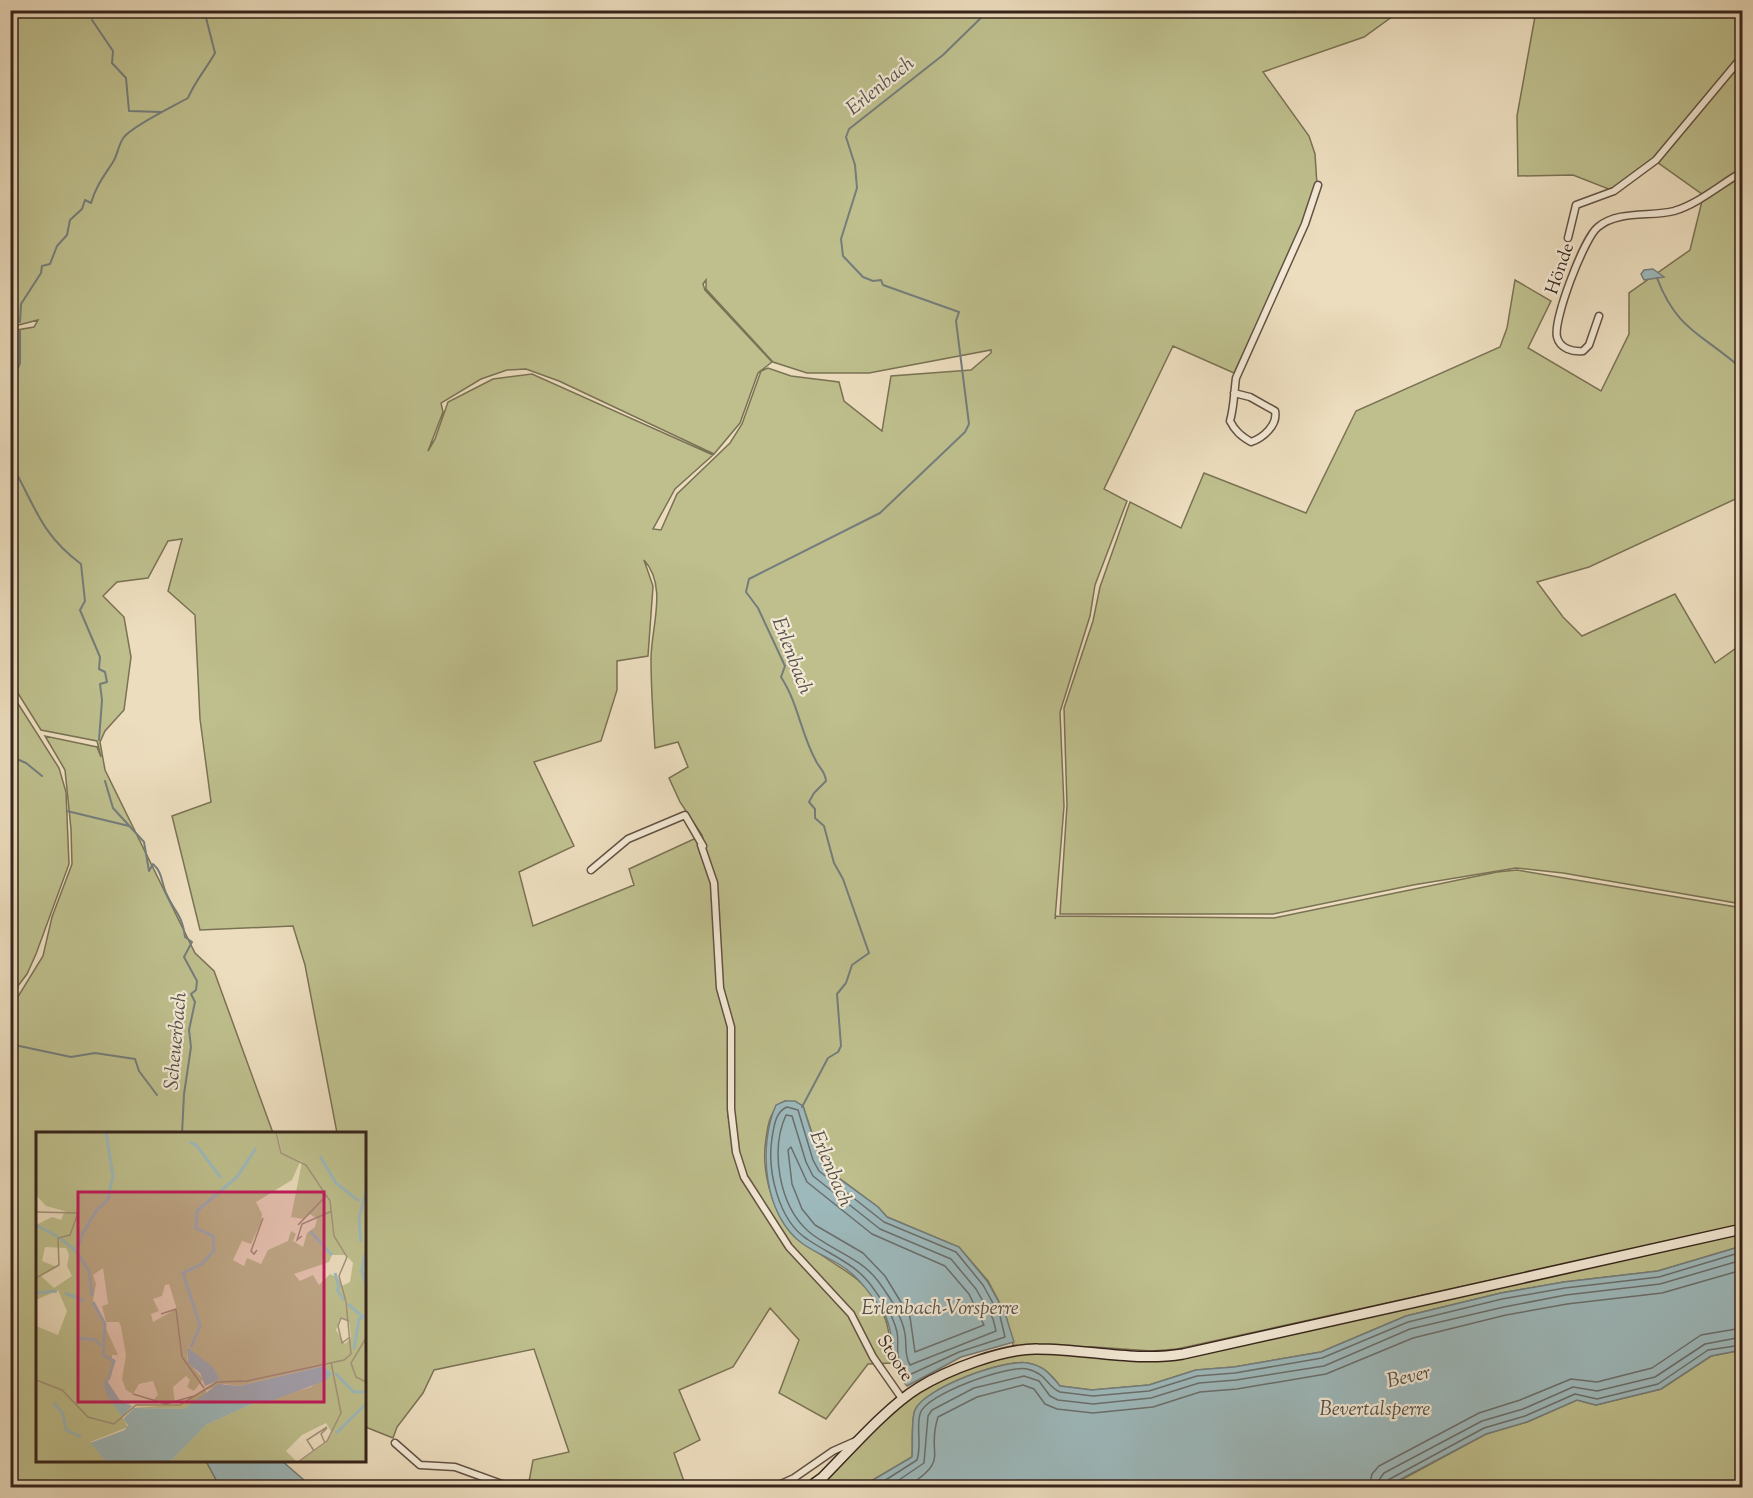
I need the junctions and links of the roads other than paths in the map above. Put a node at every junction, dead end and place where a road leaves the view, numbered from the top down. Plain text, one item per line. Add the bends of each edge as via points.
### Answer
1 (1743, 57) edge
2 (1743, 172) edge
3 (1318, 185) dead end
4 (1568, 238) dead end
5 (1599, 316) dead end
6 (1234, 393) junction
7 (591, 870) dead end
8 (1743, 1229) edge
9 (903, 1400) junction
10 (862, 1438) junction
11 (395, 1443) dead end
12 (513, 1488) edge
13 (771, 1488) edge
14 (808, 1488) edge

1 - 4 street, Hönde via 1656,160 1614,191 1576,205
2 - 5 street, Hönde via 1678,210 1613,220 1594,231 1584,246 1559,322 1560,344 1568,350 1583,351
3 - 6 street via 1305,224 1239,369
6 - 6 street via 1275,411 1272,426 1257,440 1243,438 1230,421
7 - 9 street, Stoote via 628,839 685,815 703,846 714,883 720,988 731,1027 730,1109 744,1177 781,1235 851,1314
8 - 9 street via 1177,1355 1148,1358 1027,1349 965,1366 918,1388
9 - 10 street
10 - 13 street
10 - 14 street
11 - 12 street via 420,1465 455,1467

